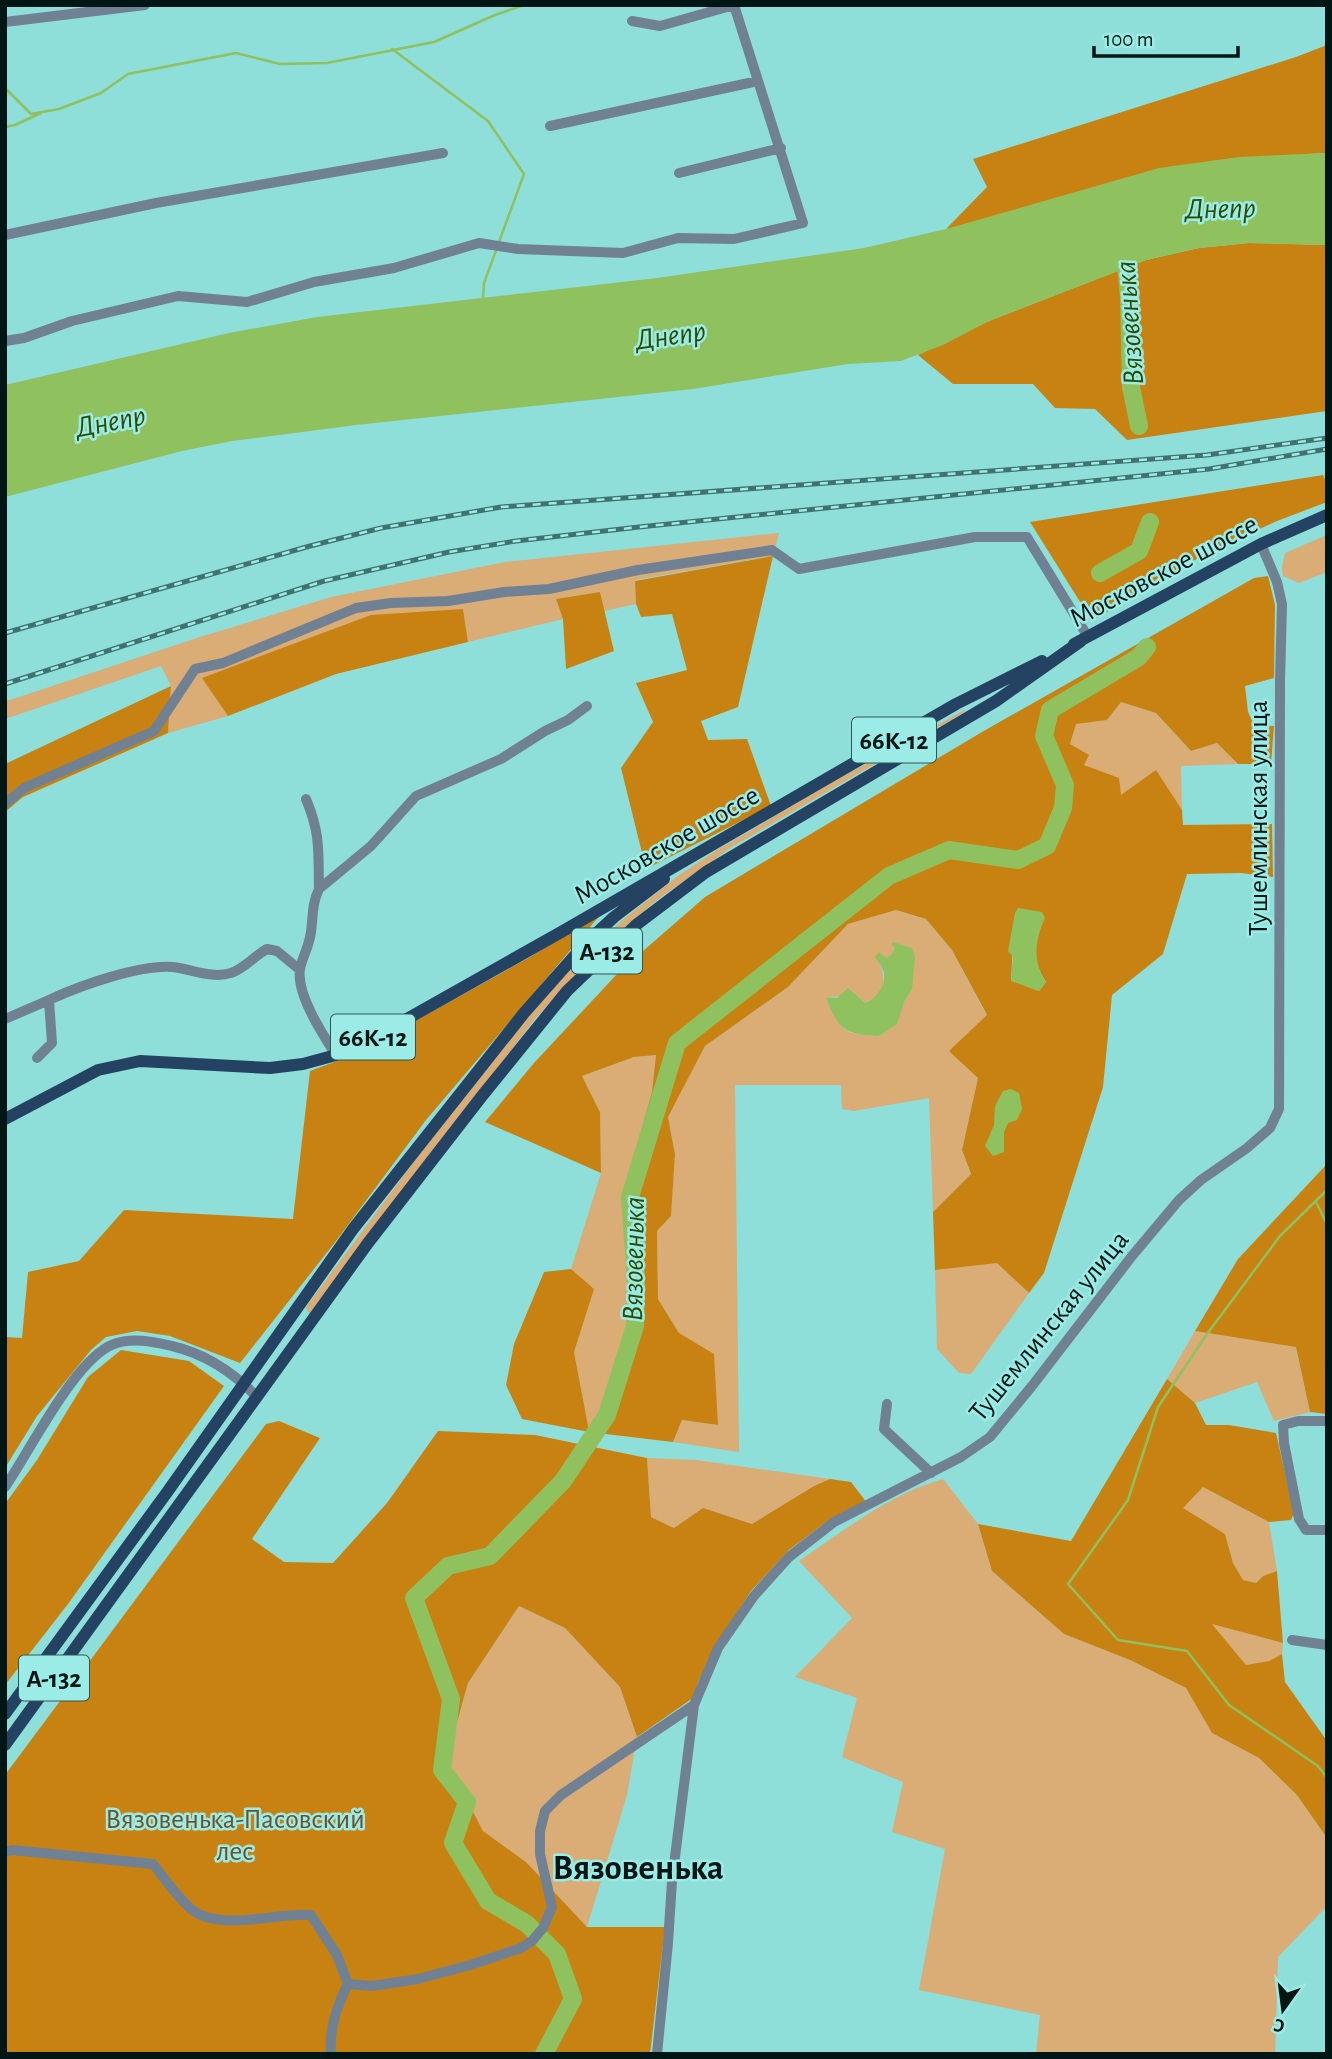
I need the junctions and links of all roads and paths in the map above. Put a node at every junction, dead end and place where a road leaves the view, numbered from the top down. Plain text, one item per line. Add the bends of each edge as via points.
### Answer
1 (145, 5) edge
2 (734, 5) edge
3 (632, 21) dead end
4 (5, 22) edge
5 (758, 81) junction
6 (550, 126) dead end
7 (781, 148) junction
8 (443, 153) dead end
9 (679, 173) dead end
10 (5, 235) edge
11 (5, 341) edge
12 (1327, 515) edge
13 (1261, 544) junction
14 (1085, 639) junction
15 (587, 706) dead end
16 (306, 799) dead end
17 (5, 804) edge
18 (709, 845) junction
19 (319, 889) junction
20 (300, 970) junction
21 (49, 1000) junction
22 (5, 1019) edge
23 (336, 1055) junction
24 (37, 1058) dead end
25 (5, 1119) edge
26 (244, 1383) junction
27 (257, 1397) junction
28 (887, 1404) dead end
29 (1327, 1421) edge
30 (931, 1473) junction
31 (5, 1487) edge
32 (1327, 1530) edge
33 (1292, 1640) dead end
34 (1327, 1645) edge
35 (694, 1705) junction
36 (5, 1714) edge
37 (5, 1745) edge
38 (5, 1852) edge
39 (348, 1984) junction
40 (331, 2054) edge
41 (657, 2054) edge

1 - 4 street
2 - 3 street via 660,26
2 - 5 street
5 - 6 street
5 - 7 street
7 - 9 street
7 - 11 street via 803,223 734,239 678,238 623,253 479,243 247,302 178,296
8 - 10 street via 156,203
12 - 13 main road, Московское шоссе
13 - 14 main road, Московское шоссе
13 - 30 street, Тушемлинская улица via 1282,604 1279,1110 1270,1128 1179,1200 990,1437
14 - 17 street via 1027,537 975,537 799,569 772,550 549,589 356,608 223,663 195,669 154,731 24,788
14 - 18 main road, Московское шоссе / 66К-12 via 956,704
14 - 27 main road, А-132 via 996,701 706,872 603,954 482,1096
15 - 19 street via 502,759 416,796 371,846
16 - 19 street via 320,849
18 - 23 main road, Московское шоссе / 66К-12 via 540,945
18 - 26 main road, А-132 via 614,917 552,979 354,1229
19 - 20 street via 308,952
20 - 21 street via 277,951 267,949 230,973 153,969 77,987
20 - 23 street via 314,1019
21 - 22 street
21 - 24 street via 52,1043
23 - 25 main road, Московское шоссе / 66К-12 via 270,1068 140,1061 98,1070
26 - 27 street
26 - 31 street via 189,1350 142,1340 114,1344 97,1353 52,1409
26 - 36 main road, А-132
27 - 37 main road, А-132
28 - 30 street via 884,1429
29 - 32 street via 1283,1425 1300,1519 1306,1530
30 - 35 street, Тушемлинская улица via 834,1522 789,1558 754,1596 718,1648
33 - 34 street
35 - 39 street via 561,1795 545,1811 540,1854 552,1907 532,1941 418,1979 372,1986
35 - 41 street, Тушемлинская улица
38 - 39 street via 153,1864 193,1910 206,1917 311,1915 337,1955
39 - 40 street via 336,2008

